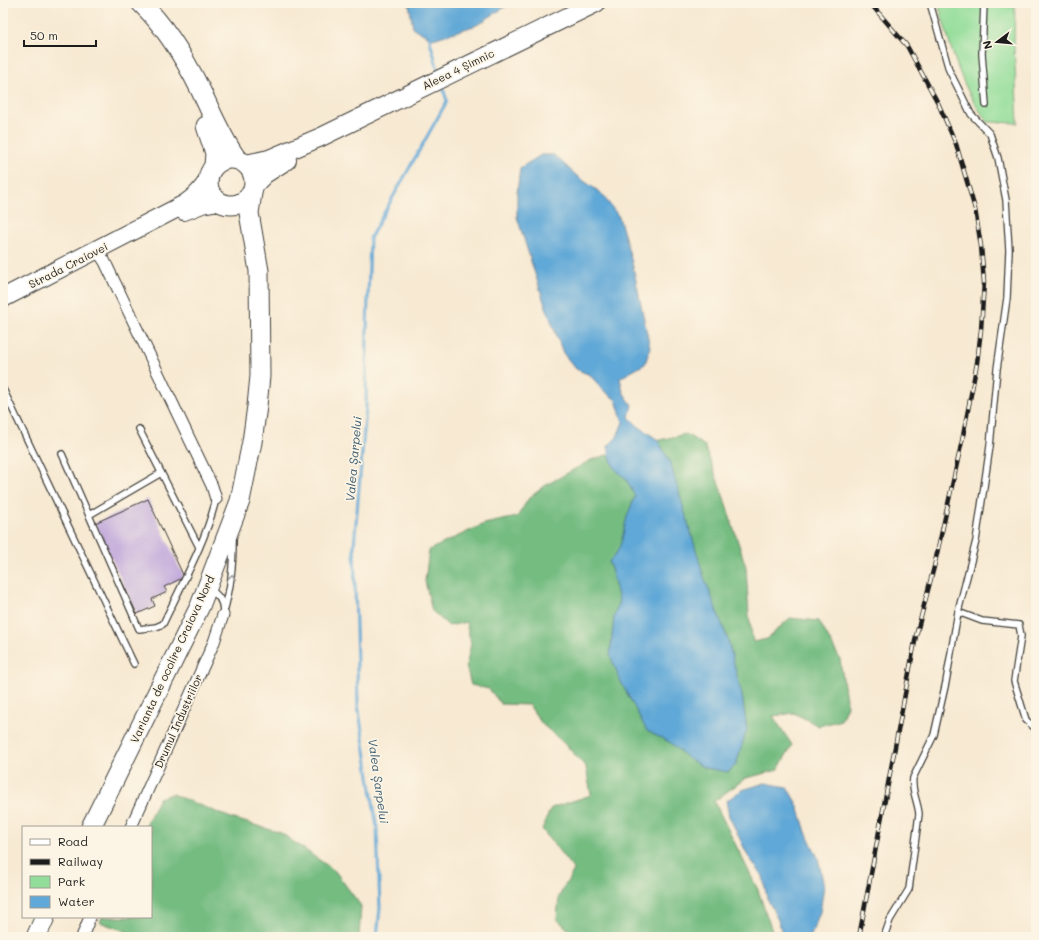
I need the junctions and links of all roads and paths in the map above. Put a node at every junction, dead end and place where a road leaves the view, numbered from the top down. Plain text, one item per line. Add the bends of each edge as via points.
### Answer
1 (141, 3) edge
2 (596, 3) edge
3 (930, 3) edge
4 (984, 3) edge
5 (986, 106) dead end
6 (321, 137) junction
7 (241, 162) junction
8 (212, 172) junction
9 (253, 189) junction
10 (222, 203) junction
11 (134, 231) junction
12 (97, 250) junction
13 (258, 296) junction
14 (3, 298) edge
15 (3, 390) edge
16 (139, 430) dead end
17 (62, 454) dead end
18 (161, 473) junction
19 (216, 499) joint
20 (88, 515) junction
21 (233, 522) junction
22 (199, 547) junction
23 (207, 588) junction
24 (958, 612) junction
25 (223, 615) junction
26 (134, 664) dead end
27 (1036, 729) edge
28 (91, 826) edge
29 (131, 826) edge
30 (45, 918) edge
31 (90, 918) edge
32 (36, 937) edge
33 (82, 937) edge
34 (884, 937) edge

1 - 7 highway via 177,47 221,134
1 - 8 highway via 180,70 200,111 215,153
2 - 6 main road, Aleea 4 Șimnic
3 - 24 lane via 949,70 971,114 990,134 998,158 1006,200 1009,250 1007,298 990,446 976,541
4 - 5 lane via 982,54
6 - 7 main road, Aleea 4 Șimnic via 269,159
6 - 9 main road, Aleea 4 Șimnic via 274,167
7 - 8 highway via 225,160
7 - 9 highway via 251,170 254,177
8 - 10 highway via 209,187 212,195
8 - 11 main road via 205,186 193,199
9 - 10 highway via 247,199 240,204
9 - 13 highway, Varianta de ocolire Craiova Nord via 250,212 259,271
10 - 11 main road via 195,206
10 - 13 highway, Varianta de ocolire Craiova Nord via 233,211 239,221
11 - 12 main road, Strada Craiovei
12 - 14 main road, Strada Craiovei
12 - 19 street via 168,391
13 - 21 highway, Varianta de ocolire Craiova Nord via 260,369 257,406 247,469
15 - 26 lane
16 - 18 lane
17 - 20 lane
18 - 20 lane
18 - 22 lane
19 - 22 lane
20 - 22 lane via 139,629 163,624
21 - 23 highway, Varianta de ocolire Craiova Nord
25 -> 21 lane, Drumul Industriilor via 234,558
23 - 25 lane via 221,600
23 - 28 highway, Varianta de ocolire Craiova Nord
24 - 27 lane via 982,621 1020,625 1021,636 1014,681 1026,720
24 - 34 lane via 934,735 913,778 912,785 919,814 909,889 890,920
25 - 29 street, Drumul Industriilor via 214,642
30 - 32 highway
31 - 33 street

